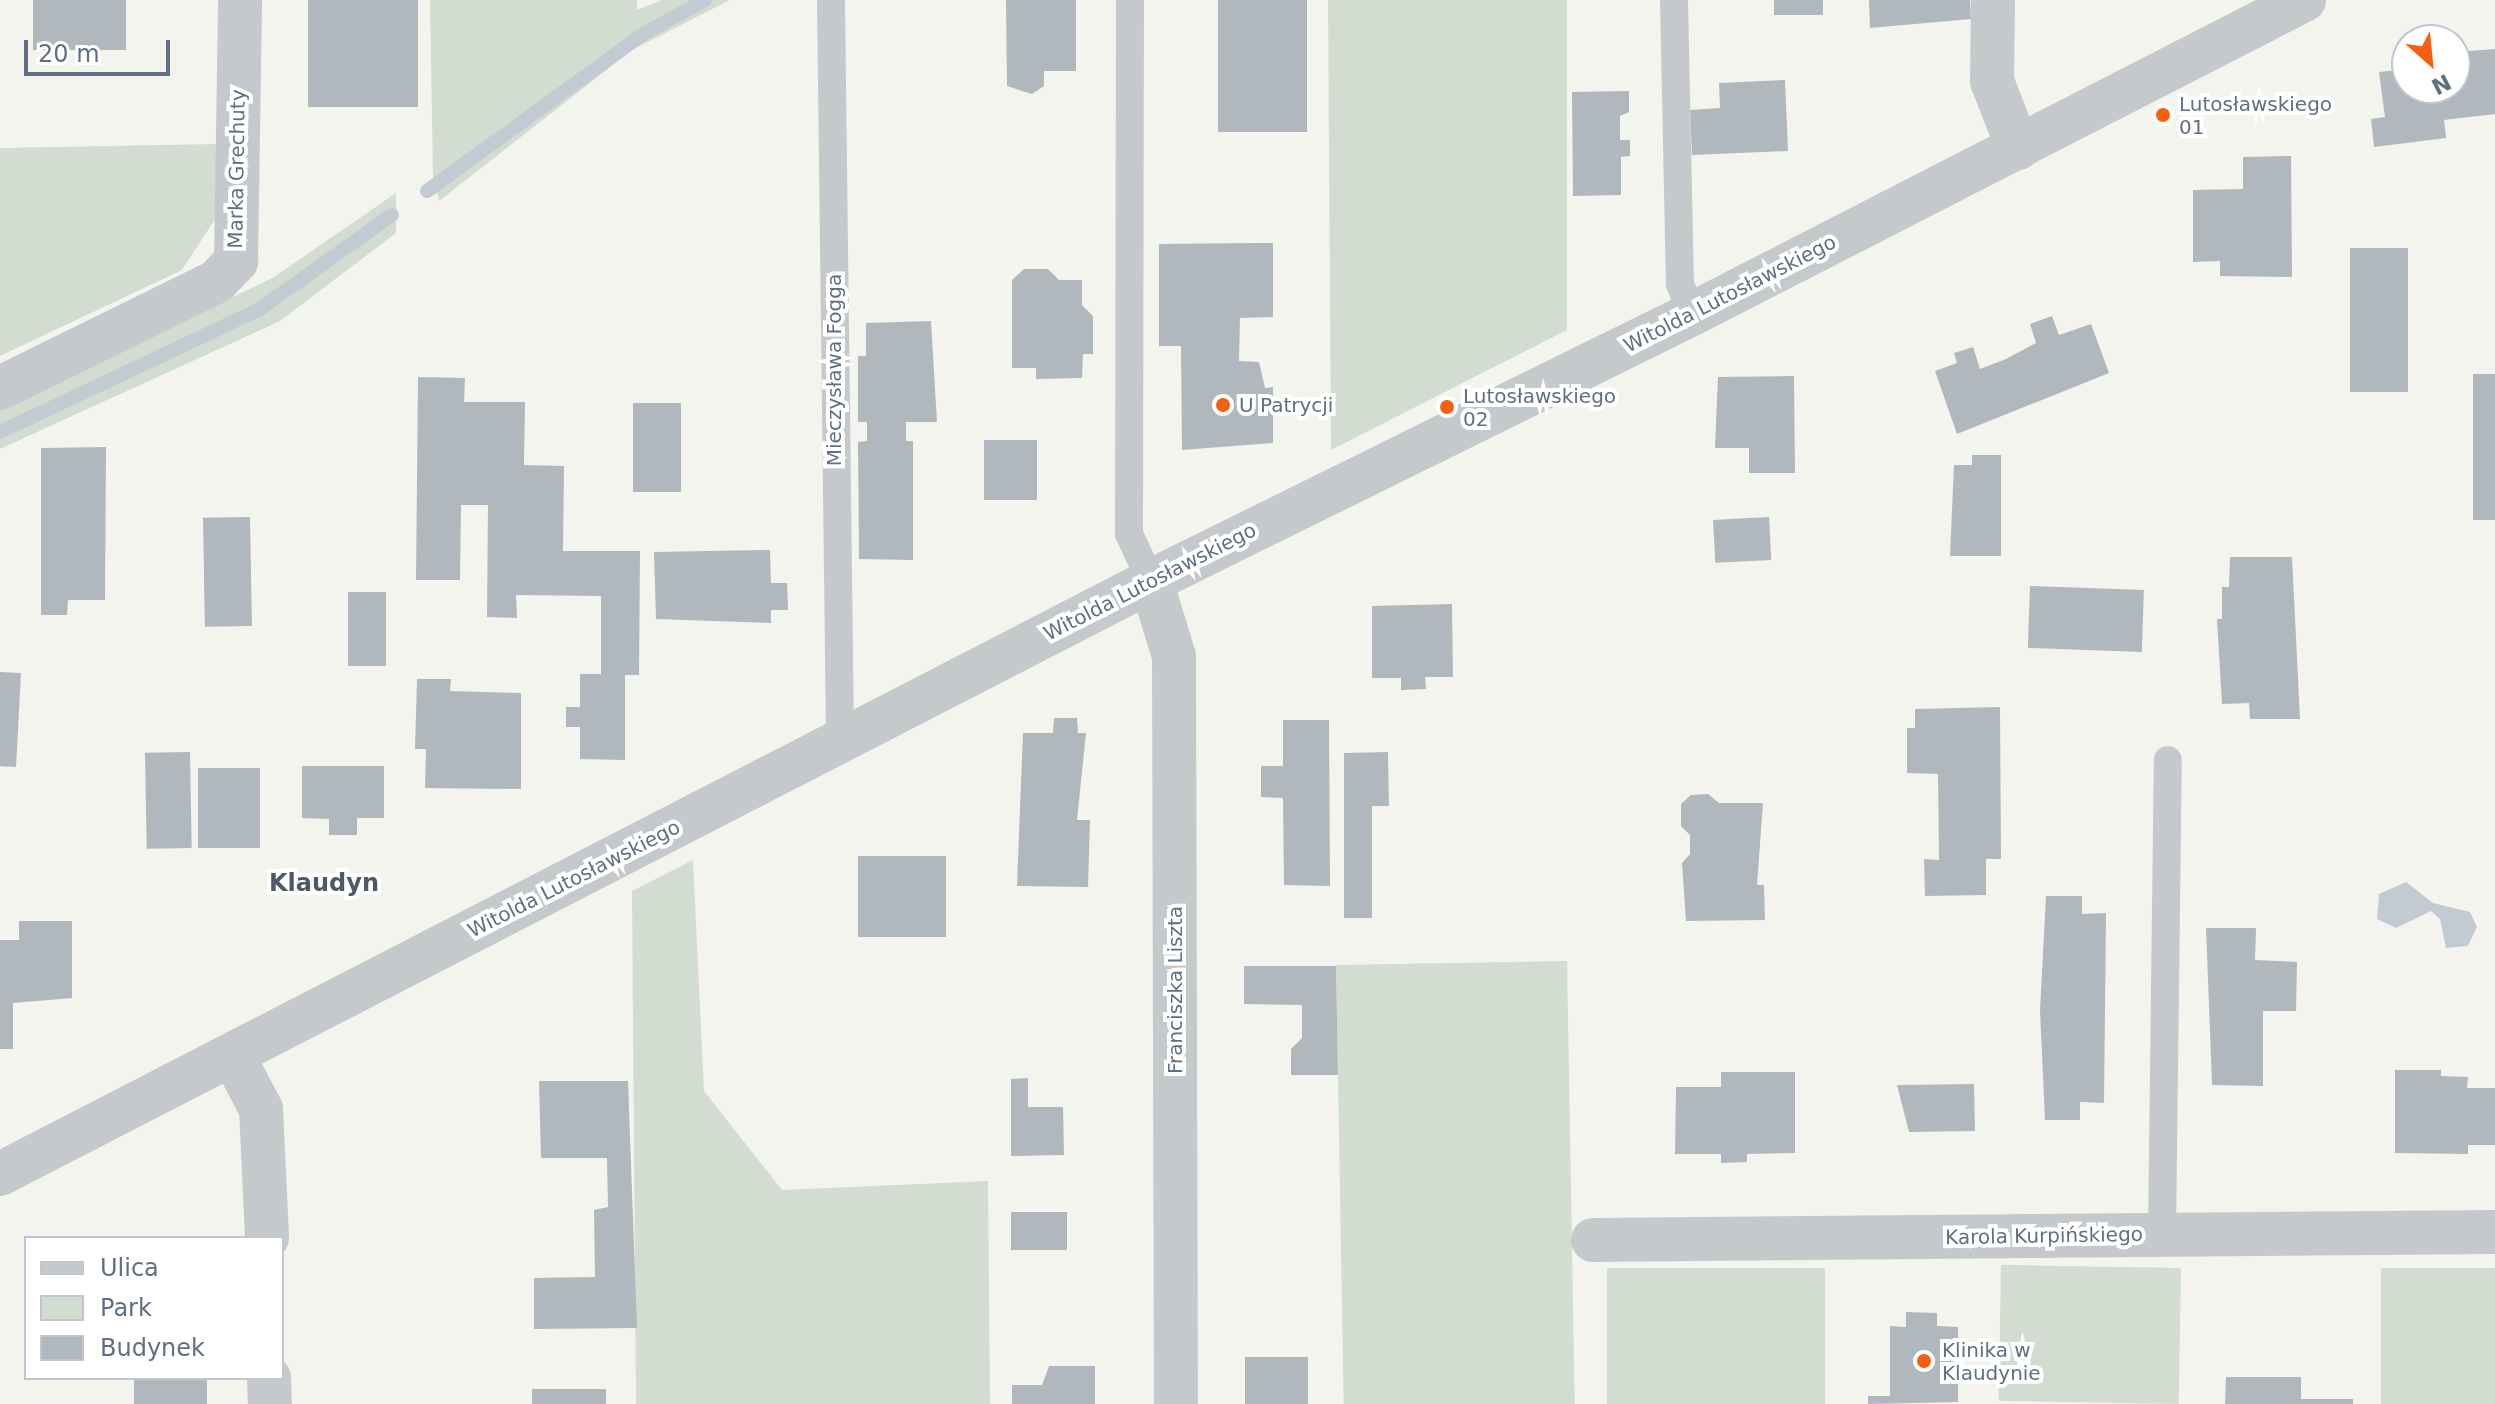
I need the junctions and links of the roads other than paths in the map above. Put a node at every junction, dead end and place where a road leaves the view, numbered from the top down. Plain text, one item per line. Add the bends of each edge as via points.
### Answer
1 (240, 0) edge
2 (831, 0) edge
3 (1130, 0) edge
4 (1674, 0) edge
5 (1993, 0) edge
6 (2304, 0) edge
7 (2018, 148) junction
8 (1692, 314) junction
9 (0, 388) edge
10 (1151, 581) junction
11 (840, 740) junction
12 (2168, 760) dead end
13 (233, 1056) junction
14 (0, 1174) edge
15 (2495, 1232) edge
16 (2162, 1235) junction
17 (267, 1236) edge
18 (1593, 1240) dead end
19 (269, 1380) edge
20 (270, 1404) edge
21 (1176, 1404) edge

1 - 9 street, Marka Grechuty via 236,261 217,281
2 - 11 lane, Mieczysława Fogga
3 - 10 lane via 1129,534
4 - 8 lane via 1680,284
5 - 7 street via 1992,81
6 - 7 street, Witolda Lutosławskiego
7 - 8 street, Witolda Lutosławskiego
8 - 10 street, Witolda Lutosławskiego
10 - 11 street, Witolda Lutosławskiego
10 - 21 street, Franciszka Liszta via 1174,656
11 - 13 street, Witolda Lutosławskiego
12 - 16 lane
13 - 14 street, Witolda Lutosławskiego
13 - 17 street via 261,1109
15 - 16 street, Karola Kurpińskiego
16 - 18 street, Karola Kurpińskiego
19 - 20 street

